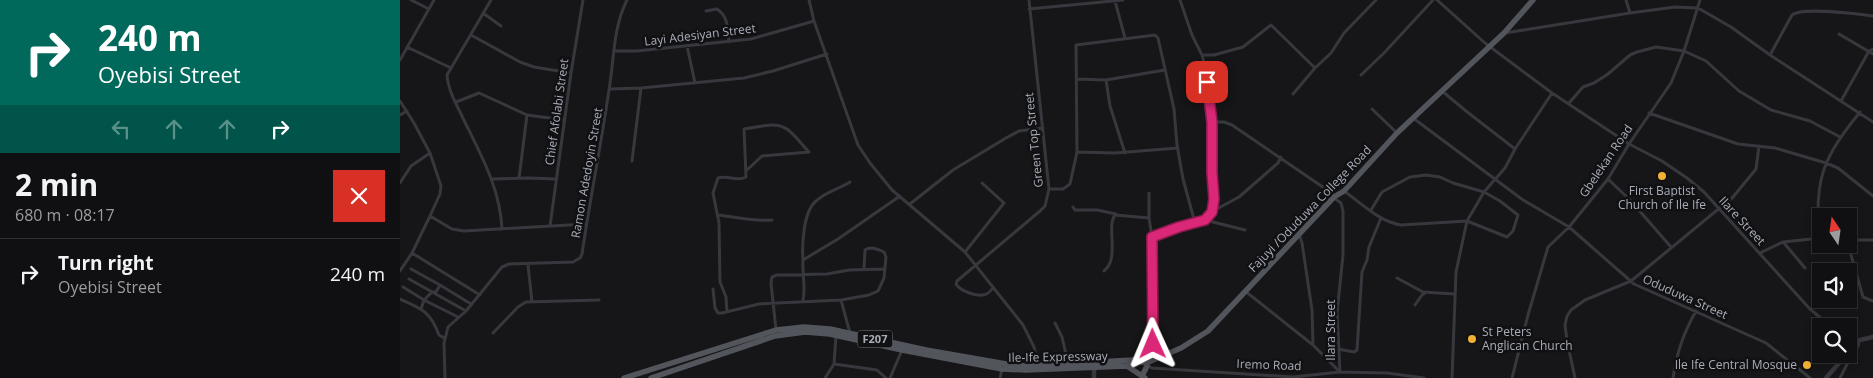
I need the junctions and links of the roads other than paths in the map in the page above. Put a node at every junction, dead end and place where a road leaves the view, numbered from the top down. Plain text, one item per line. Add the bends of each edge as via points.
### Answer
1 (411, 0) edge
2 (434, 0) edge
3 (491, 0) edge
4 (583, 0) edge
5 (628, 0) edge
6 (809, 0) edge
7 (1029, 0) edge
8 (1073, 0) edge
9 (1123, 0) edge
10 (1180, 0) edge
11 (1376, 0) edge
12 (1435, 0) edge
13 (1533, 0) edge
14 (1626, 0) edge
15 (1700, 0) edge
16 (1115, 1) edge
17 (1073, 6) junction
18 (1698, 8) junction
19 (429, 9) junction
20 (1029, 9) junction
21 (706, 11) dead end
22 (1630, 12) junction
23 (483, 13) junction
24 (1873, 16) edge
25 (814, 21) junction
26 (501, 26) dead end
27 (1504, 33) junction
28 (1839, 34) dead end
29 (471, 35) junction
30 (1125, 38) junction
31 (729, 42) junction
32 (687, 46) junction
33 (1489, 46) junction
34 (407, 48) junction
35 (1871, 50) edge
36 (615, 51) junction
37 (1684, 51) junction
38 (827, 54) junction
39 (1202, 54) junction
40 (1770, 54) junction
41 (1873, 54) edge
42 (400, 60) edge
43 (451, 68) junction
44 (1315, 68) junction
45 (1165, 70) junction
46 (571, 73) junction
47 (1361, 75) dead end
48 (1077, 79) junction
49 (1106, 80) junction
50 (695, 83) junction
51 (642, 88) junction
52 (610, 89) junction
53 (1442, 90) junction
54 (1552, 93) junction
55 (1293, 94) dead end
56 (400, 101) edge
57 (456, 102) junction
58 (1840, 102) junction
59 (1568, 104) junction
60 (1372, 109) dead end
61 (407, 111) junction
62 (1860, 112) junction
63 (1649, 113) junction
64 (527, 115) junction
65 (400, 116) edge
66 (1413, 118) junction
67 (564, 120) junction
68 (1873, 121) edge
69 (1212, 122) junction
70 (1042, 128) junction
71 (1397, 133) junction
72 (1840, 137) junction
73 (1629, 144) junction
74 (1759, 146) junction
75 (1178, 148) junction
76 (1515, 148) junction
77 (1077, 152) junction
78 (1125, 152) junction
79 (430, 153) junction
80 (1282, 158) junction
81 (632, 161) dead end
82 (1826, 163) junction
83 (746, 171) junction
84 (519, 178) junction
85 (1608, 178) junction
86 (493, 179) junction
87 (556, 179) junction
88 (1495, 179) junction
89 (850, 182) dead end
90 (400, 183) edge
91 (982, 183) dead end
92 (1049, 189) junction
93 (1344, 191) junction
94 (1484, 192) junction
95 (1149, 193) dead end
96 (900, 196) junction
97 (1335, 196) junction
98 (1873, 196) edge
99 (910, 204) junction
100 (1073, 206) dead end
101 (1718, 208) junction
102 (1818, 208) edge
103 (1371, 210) junction
104 (1107, 212) junction
105 (1212, 212) junction
106 (718, 215) junction
107 (1124, 215) junction
108 (430, 216) junction
109 (1149, 218) junction
110 (1381, 218) junction
111 (772, 220) dead end
112 (1205, 220) junction
113 (1467, 221) junction
114 (1195, 223) junction
115 (586, 224) junction
116 (1112, 225) junction
117 (550, 226) junction
118 (1569, 226) junction
119 (502, 229) junction
120 (1245, 230) dead end
121 (1299, 234) junction
122 (1152, 237) junction
123 (1812, 239) edge
124 (1858, 240) edge
125 (1873, 240) edge
126 (1783, 242) junction
127 (1671, 247) junction
128 (965, 252) junction
129 (1760, 253) junction
130 (1851, 253) edge
131 (412, 254) junction
132 (803, 260) junction
133 (528, 265) junction
134 (976, 266) junction
135 (1805, 268) dead end
136 (411, 269) dead end
137 (864, 269) junction
138 (885, 269) junction
139 (400, 271) edge
140 (1104, 271) dead end
141 (802, 274) junction
142 (1397, 278) dead end
143 (409, 279) dead end
144 (1631, 281) junction
145 (440, 284) junction
146 (402, 287) dead end
147 (993, 288) junction
148 (713, 289) dead end
149 (1245, 291) junction
150 (432, 292) junction
151 (1426, 292) junction
152 (1454, 294) junction
153 (480, 295) junction
154 (400, 299) edge
155 (424, 300) junction
156 (599, 300) dead end
157 (803, 300) junction
158 (841, 300) junction
159 (1873, 301) edge
160 (532, 302) junction
161 (773, 302) junction
162 (471, 304) junction
163 (1415, 306) dead end
164 (420, 309) junction
165 (466, 311) junction
166 (1696, 311) junction
167 (728, 312) junction
168 (458, 317) junction
169 (1820, 318) edge
170 (1055, 323) dead end
171 (776, 330) junction
172 (493, 333) dead end
173 (850, 334) junction
174 (836, 335) junction
175 (1873, 337) edge
176 (444, 338) junction
177 (1857, 342) edge
178 (1313, 345) junction
179 (1338, 349) junction
180 (902, 350) junction
181 (1133, 360) junction
182 (1153, 360) junction
183 (1068, 362) junction
184 (1839, 363) edge
185 (1846, 363) edge
186 (834, 364) junction
187 (1145, 364) junction
188 (1094, 366) junction
189 (1127, 366) junction
190 (1039, 367) junction
191 (1002, 368) junction
192 (1340, 372) junction
193 (1387, 373) junction
194 (1144, 377) edge
195 (445, 378) edge
196 (624, 378) edge
197 (651, 378) edge
198 (825, 378) edge
199 (886, 378) edge
200 (890, 378) edge
201 (1000, 378) edge
202 (1094, 378) edge
203 (1387, 378) edge
204 (1424, 378) edge
205 (1452, 378) edge
206 (1512, 378) edge
207 (1575, 378) edge
208 (1674, 378) edge
209 (1810, 378) edge
210 (1826, 378) edge
211 (1840, 378) edge

1 - 19 street
2 - 19 street
3 - 23 street
4 - 46 street, Chief Afolabi Street
5 - 36 street, Ramon Adedoyin Street via 622,10
6 - 25 street
7 - 20 street, Green Top Street
8 - 17 street
9 - 16 street
10 - 39 street
11 - 44 street
12 - 33 street, Ilare Street
12 - 47 street
13 - 27 main road, Fajuyi /Oduduwa College Road
14 - 22 street
15 - 18 street, Gbelekan Road
16 - 17 street
16 - 30 street
17 - 20 street
18 - 22 street
18 - 37 street, Gbelekan Road
18 - 40 street
19 - 34 street
20 - 70 street, Green Top Street
21 - 31 street via 717,9 723,13
22 - 27 street
23 - 26 street
23 - 29 street
24 - 40 street via 1798,12 1792,15
25 - 31 street, Layi Adesiyan Street via 760,38
25 - 38 street
27 - 33 main road, Fajuyi /Oduduwa College Road
28 - 35 street
29 - 43 street
29 - 46 street via 520,62
30 - 45 street via 1157,36
30 - 48 street via 1076,45
31 - 32 street, Layi Adesiyan Street
32 - 36 street, Layi Adesiyan Street
32 - 50 street
33 - 53 main road, Fajuyi /Oduduwa College Road
33 - 54 street, Ilare Street
34 - 42 street
34 - 43 street
35 - 41 street
35 - 58 street
36 - 52 street, Ramon Adedoyin Street
37 - 59 street via 1656,48 1637,52 1608,74 1583,87
37 - 63 street, Gbelekan Road via 1671,82
37 - 72 street via 1706,61 1750,99 1771,110 1810,121
38 - 50 street via 744,78
38 - 96 street via 858,145 884,182
39 - 44 street via 1214,55 1243,47 1271,25
39 - 69 street
40 - 58 street
43 - 57 street via 447,75
44 - 55 street
45 - 49 street
45 - 75 street
46 - 67 street, Chief Afolabi Street
48 - 49 street
48 - 77 street
49 - 78 street via 1110,106
50 - 51 street
51 - 52 street
51 - 81 street
52 - 115 street, Ramon Adedoyin Street
53 - 66 main road, Fajuyi /Oduduwa College Road
53 - 76 street
54 - 59 street, Ilare Street
54 - 76 street
56 - 61 street
57 - 64 street via 479,93
57 - 86 street
58 - 62 street
59 - 73 street, Ilare Street
60 - 71 street
61 - 65 street
61 - 79 street
62 - 68 street
62 - 72 street
63 - 73 street, Gbelekan Road
63 - 74 street via 1738,144
64 - 67 street
64 - 84 street
66 - 71 main road, Fajuyi /Oduduwa College Road
66 - 88 street, Oduduwa Street
67 - 87 street, Chief Afolabi Street
69 - 80 street via 1232,125
69 - 105 street
70 - 92 street, Green Top Street
70 - 99 street via 1019,131 1006,138 953,170
71 - 93 main road, Fajuyi /Oduduwa College Road
72 - 82 street
73 - 85 street, Gbelekan Road
73 - 101 street, Ilare Street via 1687,178
74 - 82 street
74 - 101 street via 1756,169 1741,189
75 - 78 street
75 - 114 street
76 - 88 street
77 - 78 street
77 - 92 street via 1070,184 1063,189
79 - 90 street via 411,166
79 - 108 street via 441,186
80 - 97 street
80 - 105 street via 1243,194
82 - 98 street via 1838,168
82 - 102 street via 1817,197
83 - 83 street via 762,156 809,152 782,126 744,129
83 - 106 street via 743,179 718,178 713,193
84 - 86 street
84 - 87 street
85 - 118 street, Gbelekan Road
85 - 127 street
86 - 119 street
87 - 117 street, Chief Afolabi Street
88 - 94 street
88 - 118 street, Oduduwa Street via 1523,200
89 - 132 street via 824,195 810,208 803,238
91 - 128 street via 1004,203
92 - 134 street, Green Top Street via 1045,206
93 - 97 main road, Fajuyi /Oduduwa College Road
93 - 103 street
94 - 103 street via 1426,175 1410,178 1382,192
94 - 113 street
94 - 113 street via 1518,215 1513,232 1505,236
95 - 109 street
96 - 99 street
96 - 132 street
97 - 121 main road, Fajuyi /Oduduwa College Road
97 - 179 street, Ilara Street via 1343,211
99 - 128 street
100 - 104 street via 1075,210
101 - 127 street
101 - 129 street, Ilare Street
103 - 110 street
104 - 107 street
104 - 116 street
105 - 112 street
106 - 111 street via 755,221
106 - 167 street via 720,278
107 - 109 street
107 - 116 street via 1115,215
108 - 119 street via 457,230
108 - 131 street
109 - 122 street
110 - 113 street via 1401,225
110 - 179 street via 1362,272 1357,350
112 - 114 street
112 - 120 street
113 - 152 street
114 - 122 street
115 - 117 street
115 - 133 street, Ramon Adedoyin Street via 582,254 577,260
116 - 140 street via 1111,260
117 - 119 street
118 - 144 street, Oduduwa Street
118 - 206 street, Gbelekan Road via 1548,247 1544,256
121 - 149 main road, Fajuyi /Oduduwa College Road
121 - 178 street via 1312,310
122 - 182 street
123 - 126 street
124 - 125 street
126 - 129 street
126 - 135 street
127 - 144 street
128 - 134 street
129 - 169 street, Ilare Street
130 - 159 street via 1863,297
131 - 139 street
131 - 153 street
132 - 141 street
133 - 153 street, Ramon Adedoyin Street via 502,267
133 - 160 street
134 - 147 street
134 - 147 street, Green Top Street via 957,281 958,288 983,295
136 - 145 street
137 - 138 street
137 - 138 street via 865,250 878,249 884,252
137 - 141 street
138 - 158 street via 878,291
141 - 157 street
141 - 161 street via 772,277
142 - 151 street
143 - 150 street
144 - 166 street, Oduduwa Street
144 - 207 street via 1585,300 1567,316 1567,341
145 - 150 street via 436,292
145 - 162 street
146 - 155 street
147 - 190 street via 1024,325
148 - 167 street via 716,310 718,313
149 - 178 street, Ilara Street
149 - 182 main road, Fajuyi /Oduduwa College Road via 1208,332
150 - 155 street
150 - 165 street
151 - 152 street
151 - 163 street
152 - 205 street
153 - 162 street, Ramon Adedoyin Street
154 - 164 street
155 - 164 street
155 - 168 street
156 - 160 street
157 - 158 street
157 - 161 street
158 - 173 street
160 - 172 street via 521,304
161 - 167 street
161 - 171 street
162 - 165 street, Ramon Adedoyin Street
164 - 176 street
165 - 168 street, Ramon Adedoyin Street
166 - 208 street via 1677,352
166 - 209 street, Oduduwa Street via 1766,343
168 - 176 street, Ramon Adedoyin Street via 448,327
170 - 183 street
171 - 173 main road, Ile-Ife Expressway / F207 via 804,327
171 - 196 main road, Ile-Ife Expressway / F207
173 - 190 main road, Ile-Ife Expressway / F207 via 1005,364
174 - 180 main road, Ile-Ife Expressway / F207
174 - 186 street
174 - 197 main road, Ile-Ife Expressway / F207 via 805,332 775,336
175 - 177 street
176 - 195 street
178 - 192 street, Ilara Street
179 - 192 street, Ilara Street
180 - 191 main road, Ile-Ife Expressway / F207
180 - 200 street
181 - 183 main road, Ile-Ife Expressway / F207
181 - 187 main road
181 - 189 main road
182 - 187 main road, Fajuyi /Oduduwa College Road
183 - 190 main road, Ile-Ife Expressway / F207
184 - 210 street
185 - 211 street
186 - 198 street
186 - 199 street via 877,370
187 - 192 street, Iremo Road via 1152,368 1293,377
187 - 194 main road
188 - 189 main road, Ile-Ife Expressway / F207
188 - 190 main road, Ile-Ife Expressway / F207
188 - 202 street
189 - 194 main road
190 - 191 main road, Ile-Ife Expressway / F207
191 - 201 street
192 - 193 street, Iremo Road
193 - 203 street
193 - 204 street, Iremo Road

